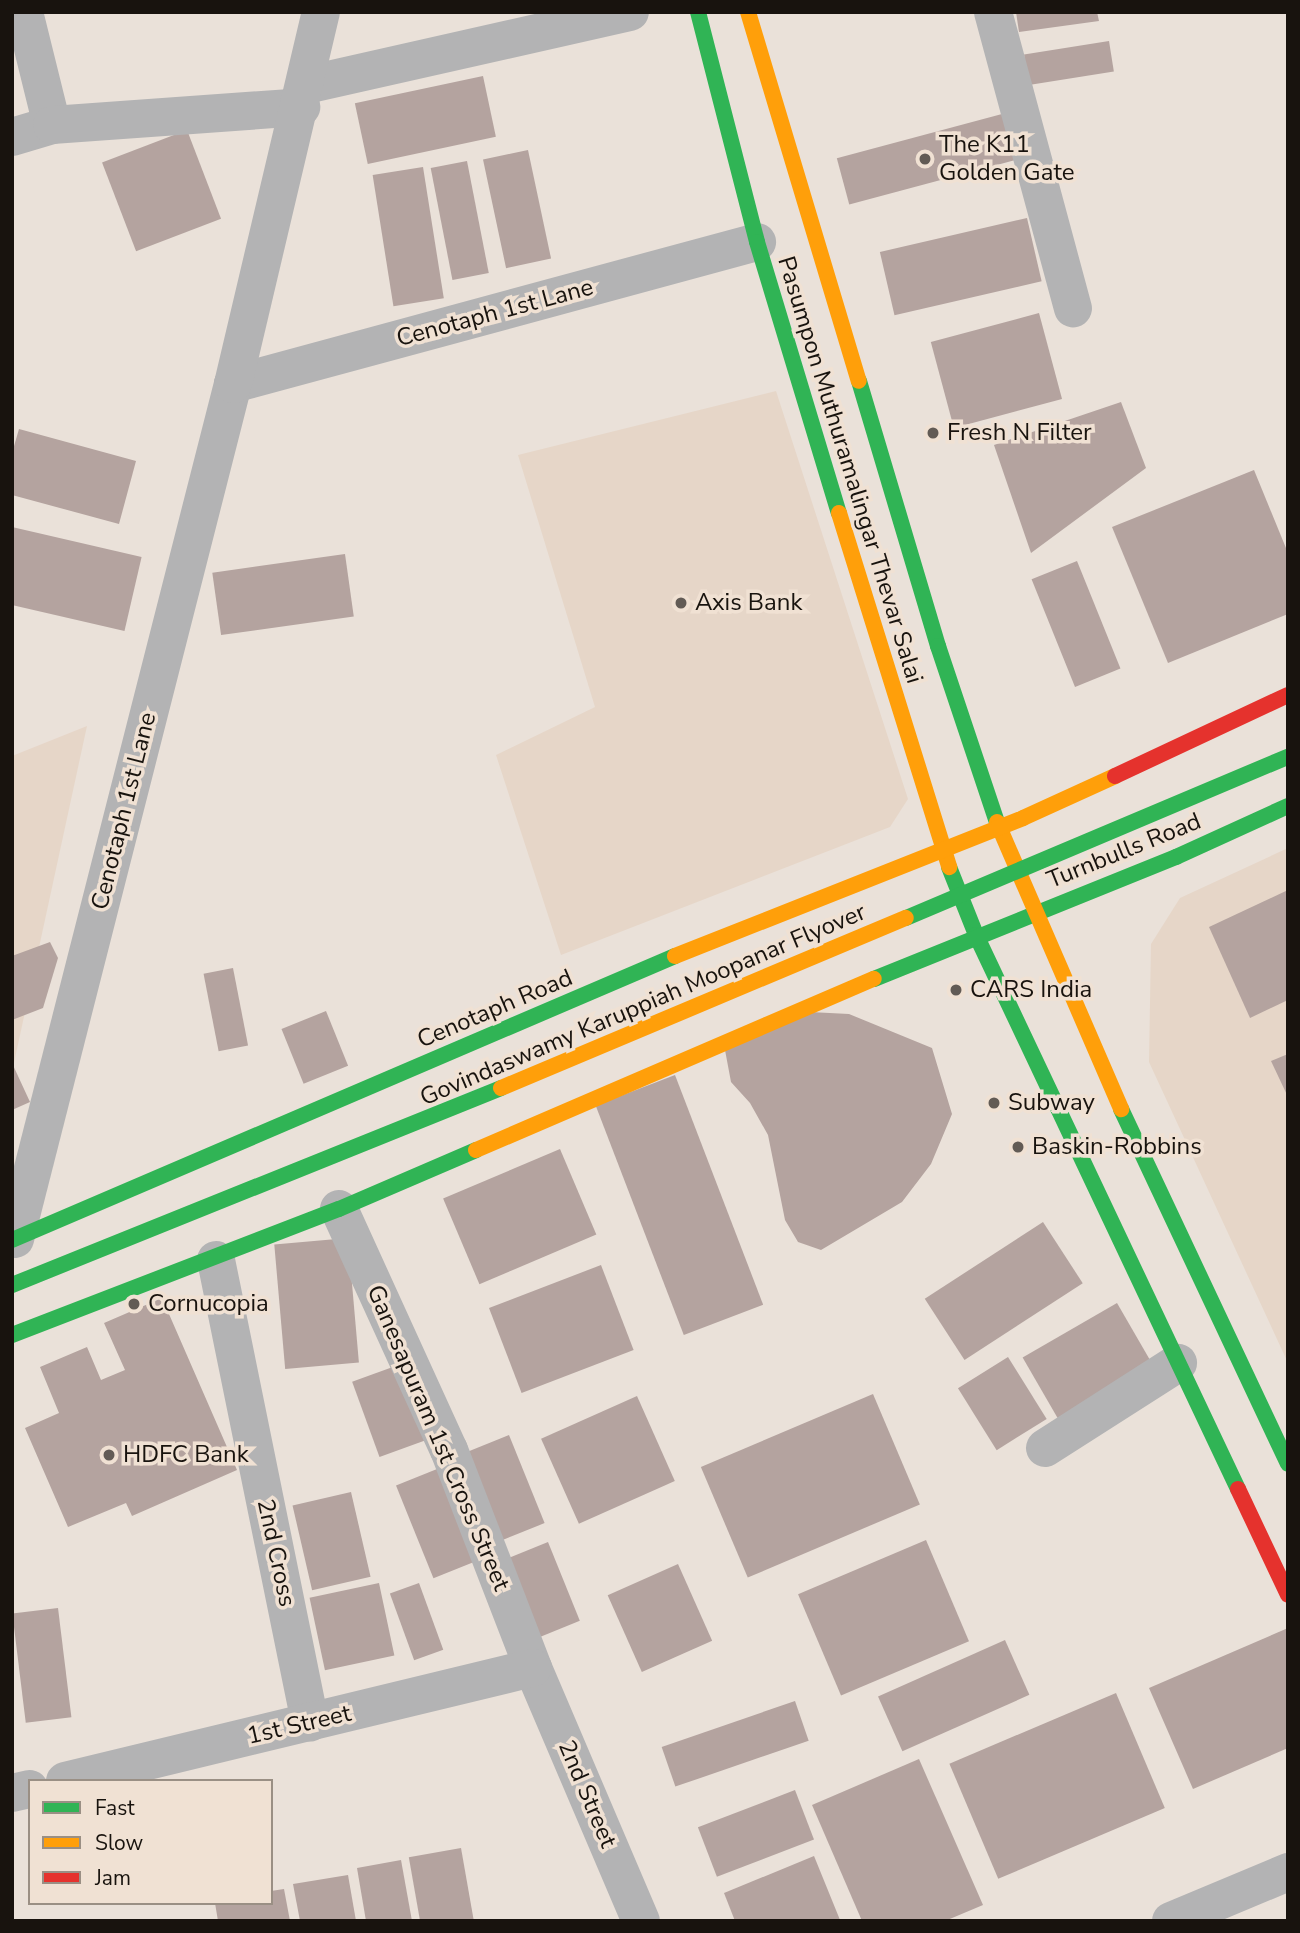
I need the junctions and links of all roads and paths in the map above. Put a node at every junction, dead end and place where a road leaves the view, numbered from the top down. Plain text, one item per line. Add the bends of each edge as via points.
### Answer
1 (24, 12) edge
2 (321, 12) edge
3 (630, 12) edge
4 (698, 12) edge
5 (748, 12) edge
6 (993, 12) edge
7 (303, 96) junction
8 (52, 125) junction
9 (12, 137) edge
10 (757, 242) junction
11 (1073, 308) dead end
12 (233, 384) junction
13 (1288, 695) edge
14 (1288, 757) edge
15 (1288, 806) edge
16 (999, 828) junction
17 (1028, 830) junction
18 (942, 850) junction
19 (926, 870) junction
20 (1053, 889) junction
21 (1033, 911) junction
22 (948, 932) junction
23 (976, 935) junction
24 (340, 1209) junction
25 (14, 1240) edge
26 (216, 1259) junction
27 (12, 1285) edge
28 (12, 1335) edge
29 (1178, 1363) junction
30 (1045, 1448) dead end
31 (1288, 1464) edge
32 (1288, 1595) edge
33 (533, 1668) junction
34 (310, 1723) junction
35 (73, 1779) edge
36 (1288, 1872) edge
37 (640, 1921) edge
38 (1171, 1921) edge

1 - 8 street
2 - 7 street, Cenotaph 1st Lane
3 - 7 street
4 - 10 main road, Pasumpon Muthuramalingar Thevar Salai
5 - 16 main road, Pasumpon Muthuramalingar Thevar Salai via 938,646
6 - 11 street
7 - 8 street
7 - 12 street, Cenotaph 1st Lane
8 - 9 street
10 - 12 street, Cenotaph 1st Lane
10 - 18 main road, Pasumpon Muthuramalingar Thevar Salai
12 - 25 street, Cenotaph 1st Lane
13 - 17 main road
14 - 27 main road, Govindaswamy Karuppiah Moopanar Flyover, bridge via 411,1127
15 - 20 main road, Turnbulls Road via 1176,857
16 - 17 main road
16 - 18 main road, Cenotaph Road
16 - 21 main road, Pasumpon Muthuramalingar Thevar Salai
17 - 20 main road
18 - 19 main road, Cenotaph Road
18 - 23 main road, Pasumpon Muthuramalingar Thevar Salai
19 - 22 main road
19 - 25 main road, Cenotaph Road via 662,961
20 - 21 main road, Turnbulls Road
21 - 23 main road, Turnbulls Road
21 - 31 main road, Pasumpon Muthuramalingar Thevar Salai via 1150,1175
22 - 23 main road
22 - 24 main road
23 - 29 main road, Pasumpon Muthuramalingar Thevar Salai
24 - 26 main road
24 - 33 street, Ganesapuram 1st Cross Street via 449,1450
26 - 28 main road
26 - 34 street, 2nd Cross
29 - 30 street
29 - 32 main road, Pasumpon Muthuramalingar Thevar Salai
33 - 34 street, 1st Street
33 - 37 street, 2nd Street
34 - 35 street, 1st Street
36 - 38 street

